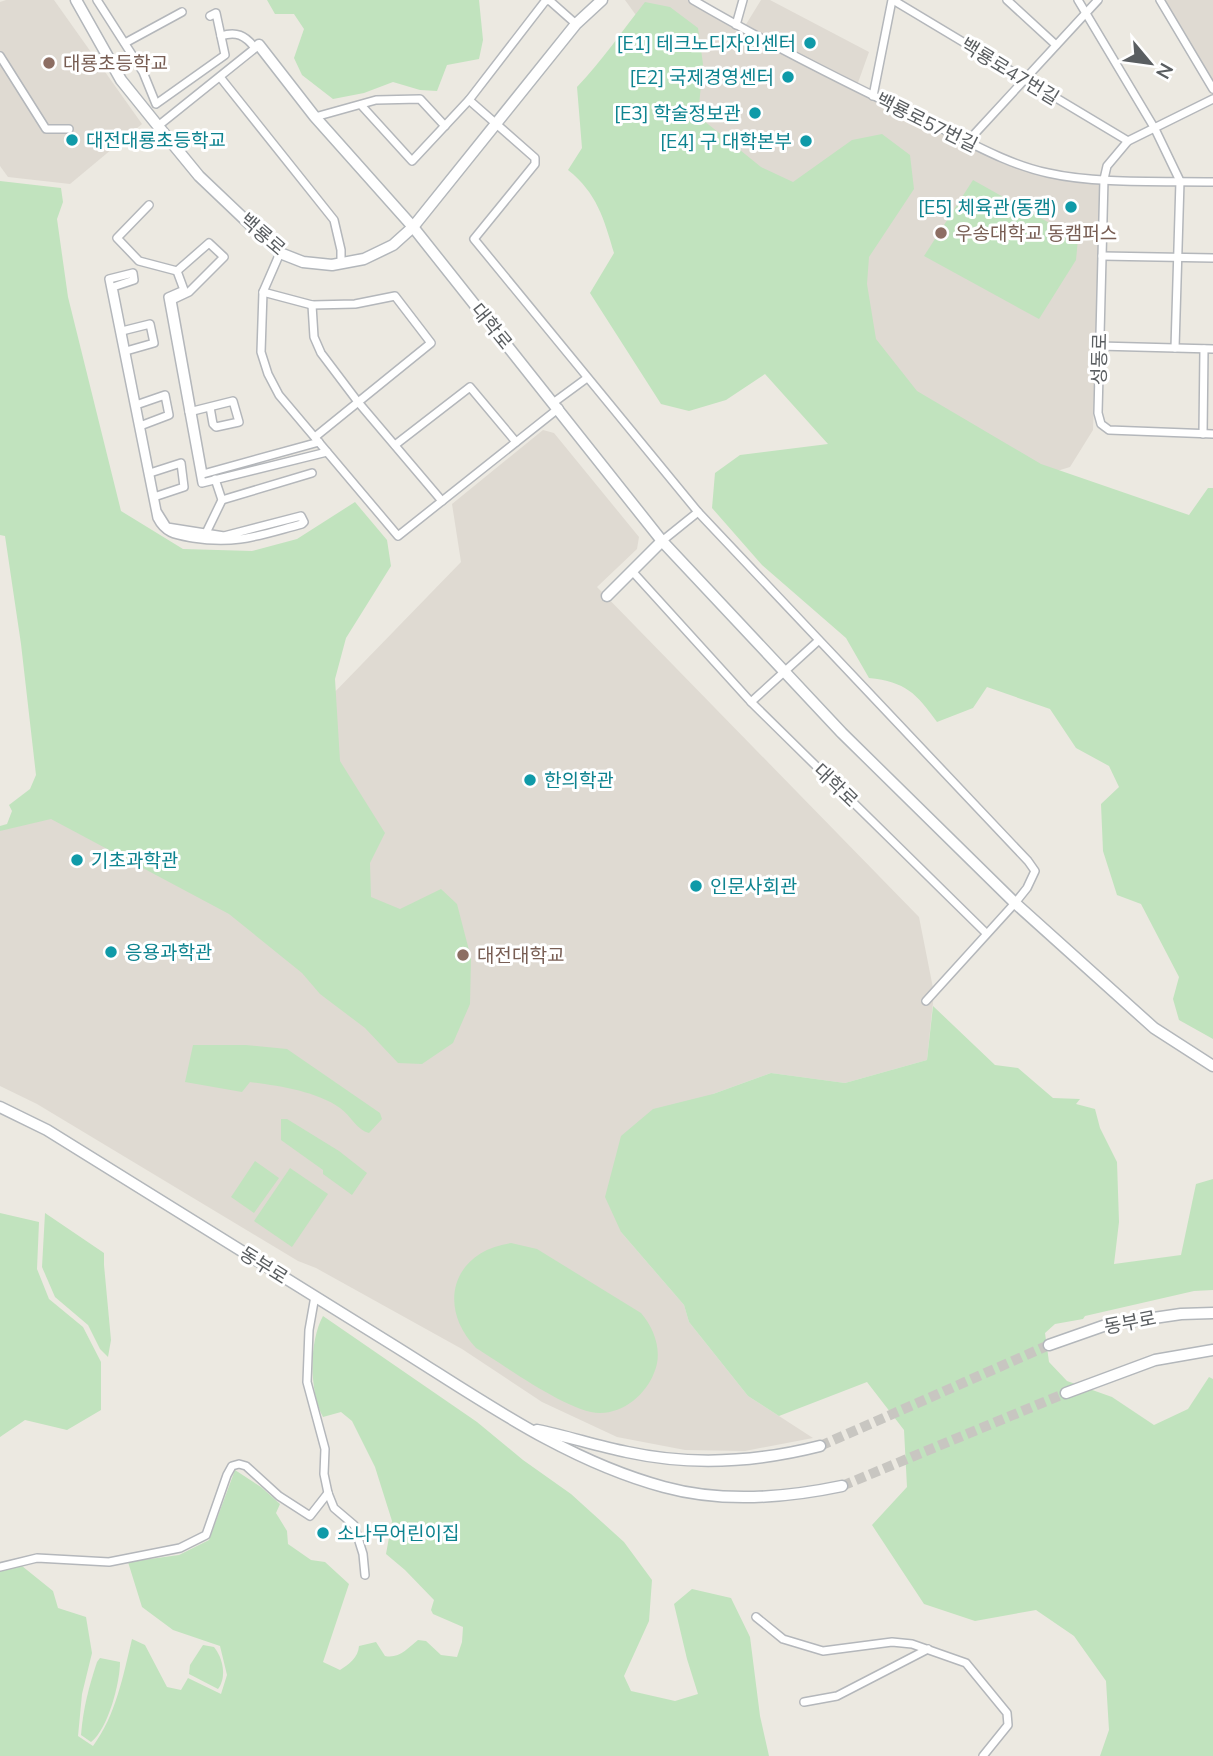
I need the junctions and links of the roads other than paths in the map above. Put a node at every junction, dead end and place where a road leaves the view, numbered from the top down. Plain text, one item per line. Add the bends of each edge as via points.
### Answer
1 (76, 0) edge
2 (97, 0) edge
3 (602, 0) edge
4 (693, 0) edge
5 (743, 0) edge
6 (892, 0) edge
7 (1007, 0) edge
8 (1078, 0) edge
9 (1098, 0) edge
10 (1160, 0) edge
11 (182, 12) dead end
12 (1086, 14) junction
13 (210, 16) dead end
14 (576, 24) junction
15 (736, 25) junction
16 (221, 36) junction
17 (125, 43) junction
18 (1056, 45) junction
19 (257, 46) junction
20 (0, 56) edge
21 (220, 77) junction
22 (1024, 79) junction
23 (1213, 89) edge
24 (873, 96) junction
25 (1213, 99) edge
26 (469, 100) junction
27 (362, 105) junction
28 (315, 117) junction
29 (497, 125) junction
30 (158, 126) junction
31 (445, 126) junction
32 (1155, 128) junction
33 (69, 129) dead end
34 (968, 141) junction
35 (1128, 141) junction
36 (1104, 179) junction
37 (1180, 181) junction
38 (1213, 182) edge
39 (149, 205) dead end
40 (413, 227) junction
41 (280, 253) junction
42 (1102, 256) junction
43 (1178, 257) junction
44 (1213, 258) edge
45 (341, 263) junction
46 (177, 271) junction
47 (263, 292) junction
48 (312, 305) junction
49 (122, 331) junction
50 (1099, 346) junction
51 (1175, 348) junction
52 (1204, 349) junction
53 (1213, 349) edge
54 (126, 351) junction
55 (587, 378) junction
56 (358, 402) junction
57 (136, 405) junction
58 (556, 406) junction
59 (210, 407) junction
60 (190, 411) junction
61 (140, 426) junction
62 (1203, 434) junction
63 (1213, 435) edge
64 (317, 440) junction
65 (516, 442) junction
66 (396, 445) junction
67 (327, 452) junction
68 (150, 473) junction
69 (312, 473) dead end
70 (214, 477) junction
71 (154, 497) junction
72 (222, 500) junction
73 (442, 501) junction
74 (698, 512) junction
75 (206, 533) junction
76 (662, 541) junction
77 (632, 571) junction
78 (607, 596) dead end
79 (818, 641) junction
80 (785, 671) junction
81 (751, 702) junction
82 (1015, 903) junction
83 (986, 933) junction
84 (926, 1001) dead end
85 (1213, 1066) edge
86 (0, 1107) edge
87 (315, 1296) junction
88 (1213, 1313) edge
89 (1049, 1345) tunnel mouth
90 (1213, 1350) edge
91 (1066, 1393) tunnel mouth
92 (526, 1428) junction
93 (820, 1446) tunnel mouth
94 (842, 1486) tunnel mouth
95 (328, 1493) junction
96 (0, 1567) edge
97 (365, 1575) dead end
98 (757, 1618) dead end
99 (929, 1649) junction
100 (804, 1702) dead end
101 (983, 1756) edge

1 - 30 main road, 백룡로 via 121,80
2 - 17 street
3 - 14 main road, 백룡로
4 - 15 street, 백룡로57번길
5 - 15 street
6 - 22 street, 백룡로47번길
6 - 24 street
7 - 18 street
8 - 12 street
9 - 12 street
10 - 23 street
11 - 17 street
12 - 18 street
12 - 32 street
13 - 16 street via 216,13
14 - 26 street via 546,1
14 - 29 main road, 백룡로
15 - 24 street, 백룡로57번길
16 - 17 street via 225,55 156,104
16 - 19 street via 242,35
18 - 22 street
19 - 21 street
19 - 28 main road, 대학로
20 - 33 street via 46,129
21 - 30 street
21 - 45 street via 334,220
22 - 34 street
22 - 35 street, 백룡로47번길
24 - 34 street, 백룡로57번길
25 - 32 street
26 - 29 street
26 - 31 street
27 - 28 street
27 - 31 street via 376,100 421,99
27 - 31 street via 412,161
28 - 40 main road, 대학로
29 - 40 main road, 백룡로
29 - 55 street via 535,158 535,164 474,239
30 - 41 main road, 백룡로 via 199,176
32 - 35 street
32 - 37 street
34 - 36 street, 백룡로57번길 via 1006,160 1048,173
35 - 36 street via 1107,166
36 - 37 street, 백룡로57번길
36 - 42 street, 성동로
37 - 38 street, 백룡로57번길
37 - 43 street
39 - 46 street via 117,238 139,261
40 - 45 main road, 백룡로 via 364,259
40 - 58 main road, 대학로
41 - 45 main road, 백룡로 via 303,262
41 - 47 street
42 - 43 street
42 - 50 street, 성동로
43 - 44 street
43 - 51 street
46 - 60 street via 184,290 168,297
46 - 60 street via 209,243 224,257 189,292 172,300
47 - 48 street
47 - 64 street via 261,352 268,374 279,395
48 - 56 street via 314,337 321,353
48 - 56 street via 355,304 395,296 431,343
49 - 54 street
49 - 54 street via 150,324 154,343
49 - 75 street via 113,287 134,280 133,273 109,279 162,528 171,534 235,542 304,522 301,516 224,536
50 - 51 street
50 - 62 street, 성동로 via 1101,424 1109,430
51 - 52 street
52 - 53 street
52 - 62 street
54 - 57 street
55 - 58 street
55 - 74 street
56 - 64 street
56 - 66 street
57 - 61 street
57 - 61 street via 165,395 169,415
58 - 65 street
58 - 76 main road, 대학로
59 - 59 street via 216,428 239,422 233,401
59 - 60 street
60 - 70 street via 203,474
61 - 68 street
62 - 63 street, 성동로
64 - 67 street
64 - 70 street
65 - 66 street via 470,387
65 - 73 street
66 - 73 street
67 - 70 street
67 - 73 street via 398,536
68 - 71 street
68 - 71 street via 181,463 184,487
69 - 72 street
70 - 72 street
71 - 75 street via 167,527
72 - 75 street
74 - 76 street
74 - 79 street
76 - 77 main road
76 - 80 main road, 대학로
77 - 78 main road
77 - 81 street, 대학로
79 - 80 street
79 - 82 street via 1035,871
80 - 81 street
80 - 82 main road, 대학로
81 - 83 street, 대학로
82 - 83 street
82 - 85 main road, 대학로 via 1154,1028
83 - 84 street
86 - 87 main road, 동부로 via 47,1130
87 - 92 main road, 동부로
87 - 95 street via 307,1382 324,1449
88 - 89 main road, 동부로 via 1106,1325
90 - 91 main road via 1155,1360
92 - 93 main road via 682,1460 747,1460
92 - 94 main road, 동부로 via 603,1465 695,1494 775,1495
95 - 96 street via 310,1516 239,1464 227,1475 206,1535 180,1548 108,1562 37,1558
95 - 97 street via 334,1508 354,1525
98 - 99 street via 783,1639 823,1651 892,1642
99 - 100 street via 837,1696
99 - 101 street via 966,1663 1007,1713 1008,1725

